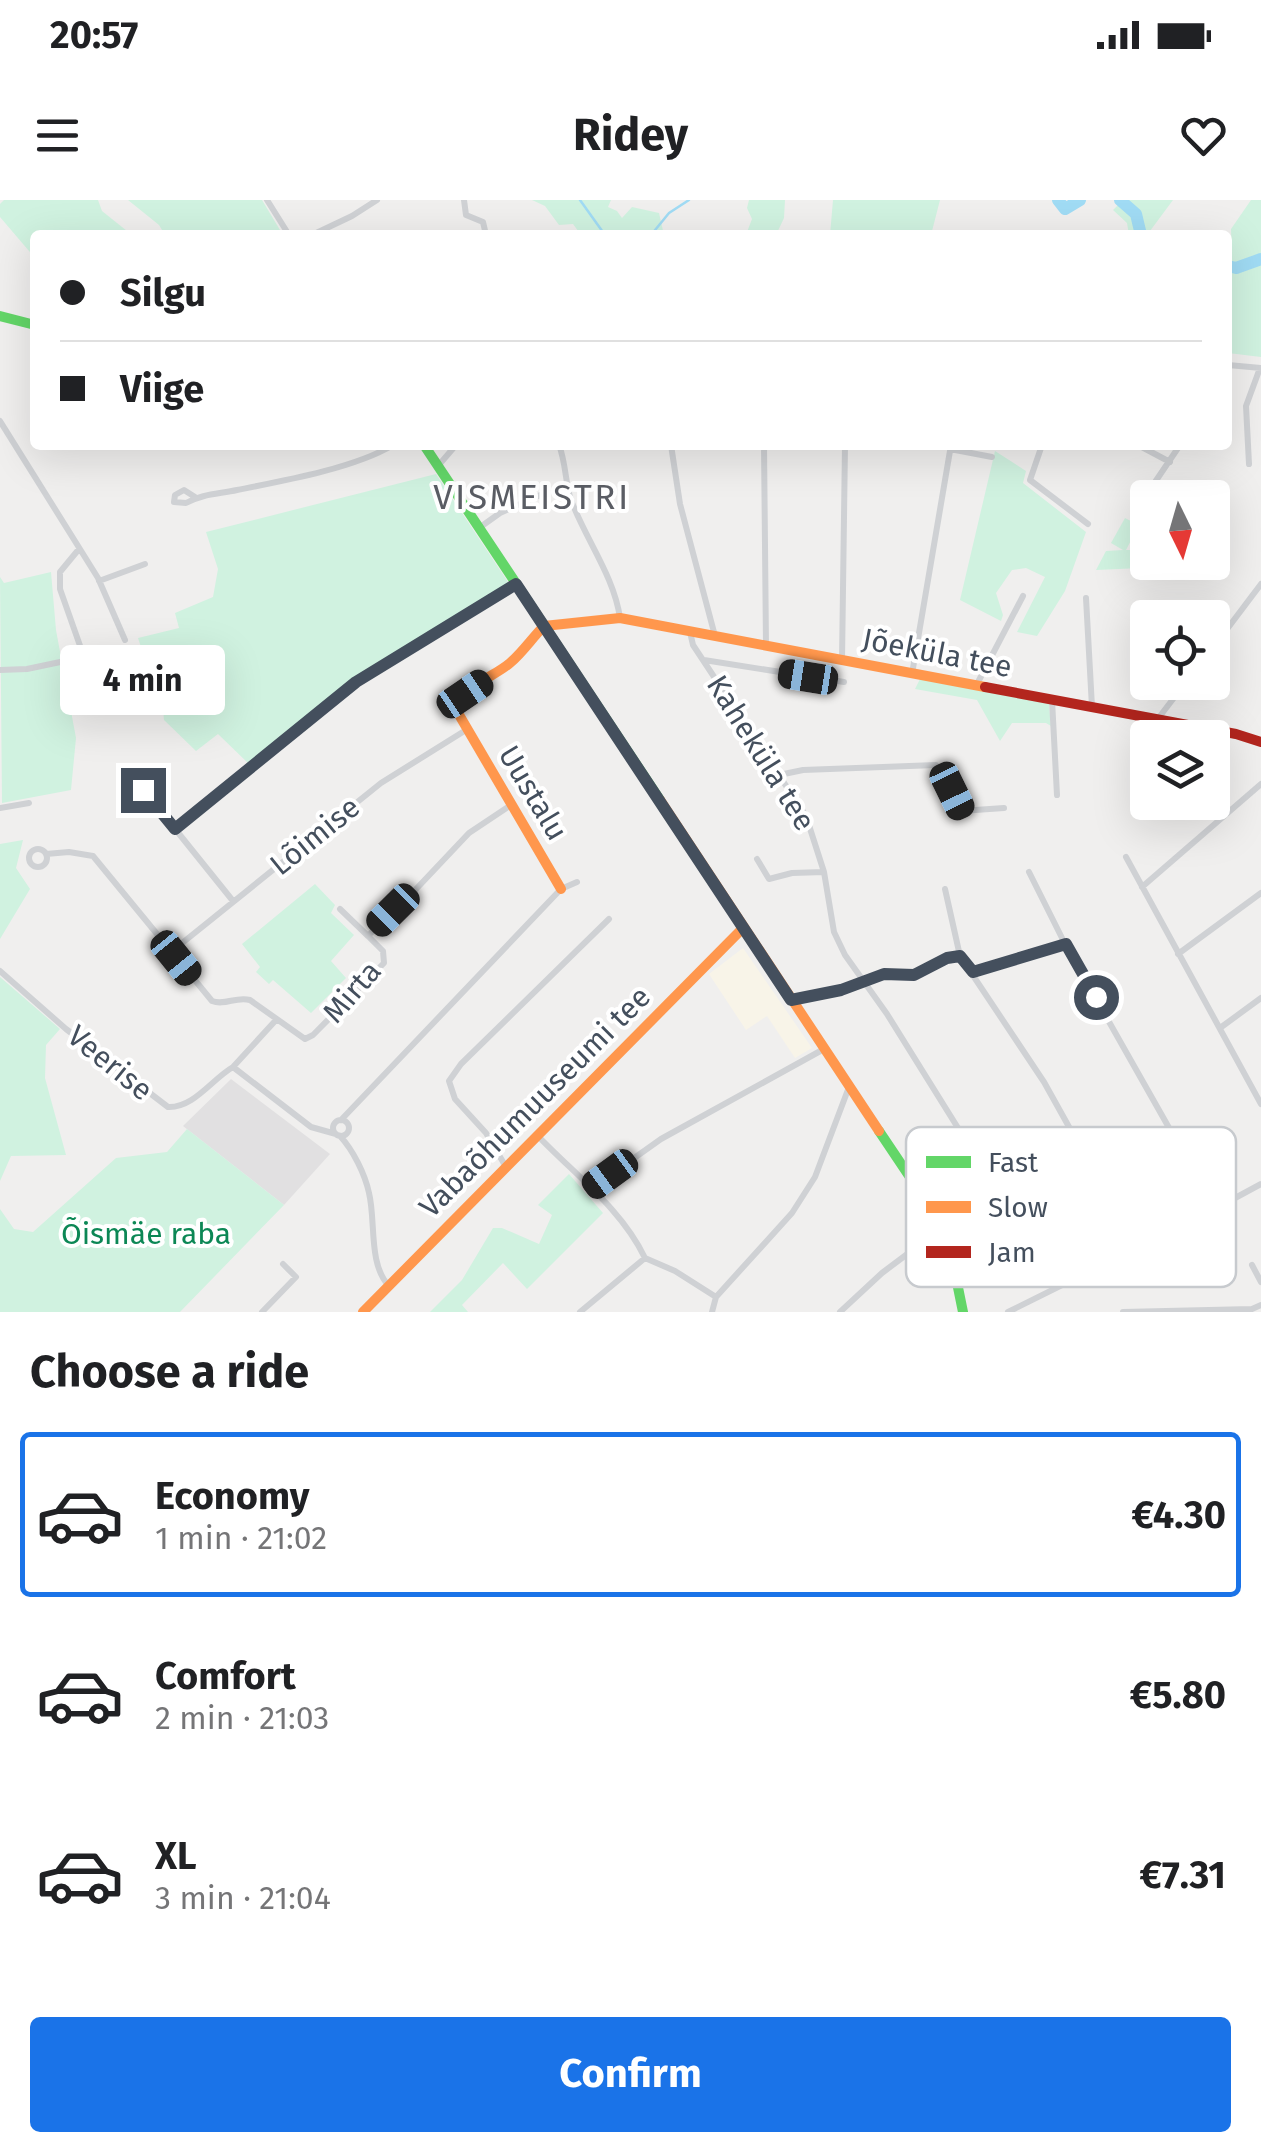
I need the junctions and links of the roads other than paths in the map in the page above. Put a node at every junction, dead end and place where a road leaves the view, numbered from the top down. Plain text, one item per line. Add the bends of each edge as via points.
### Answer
1 (267, 200) edge
2 (377, 200) edge
3 (464, 200) edge
4 (286, 230) edge
5 (323, 230) edge
6 (485, 230) edge
7 (0, 316) edge
8 (30, 324) edge
9 (1232, 365) edge
10 (1261, 368) edge
11 (0, 422) edge
12 (382, 450) edge
13 (427, 450) edge
14 (452, 450) edge
15 (561, 450) edge
16 (672, 450) edge
17 (764, 450) edge
18 (845, 450) edge
19 (949, 450) edge
20 (963, 450) edge
21 (1040, 450) edge
22 (1147, 450) edge
23 (1177, 450) edge
24 (992, 457) dead end
25 (1170, 462) junction
26 (1250, 464) dead end
27 (438, 466) junction
28 (1158, 480) edge
29 (548, 492) dead end
30 (195, 497) junction
31 (1088, 524) dead end
32 (479, 528) junction
33 (79, 550) junction
34 (146, 564) dead end
35 (99, 581) junction
36 (516, 584) junction
37 (1261, 584) edge
38 (1023, 596) dead end
39 (1086, 598) dead end
40 (620, 618) junction
41 (1230, 625) edge
42 (544, 626) junction
43 (690, 632) junction
44 (715, 636) junction
45 (126, 640) dead end
46 (766, 646) junction
47 (703, 660) junction
48 (842, 660) junction
49 (0, 670) edge
50 (912, 674) junction
51 (844, 682) dead end
52 (976, 686) junction
53 (1052, 700) junction
54 (1172, 700) edge
55 (1092, 708) junction
56 (1151, 720) edge
57 (1157, 720) edge
58 (466, 730) junction
59 (1230, 733) edge
60 (1261, 742) edge
61 (135, 771) dead end
62 (779, 775) junction
63 (1261, 784) edge
64 (1056, 795) dead end
65 (29, 803) dead end
66 (511, 805) junction
67 (0, 808) edge
68 (1004, 808) dead end
69 (175, 829) junction
70 (46, 854) dead end
71 (1126, 857) dead end
72 (757, 859) dead end
73 (824, 872) junction
74 (1028, 872) dead end
75 (577, 882) dead end
76 (1142, 887) junction
77 (561, 889) junction
78 (946, 889) dead end
79 (1261, 893) edge
80 (233, 901) junction
81 (340, 909) dead end
82 (609, 918) dead end
83 (742, 928) junction
84 (368, 936) junction
85 (1066, 944) junction
86 (171, 952) junction
87 (1178, 954) junction
88 (960, 956) junction
89 (0, 971) edge
90 (973, 972) junction
91 (862, 980) junction
92 (1261, 998) edge
93 (791, 1000) junction
94 (276, 1020) junction
95 (1220, 1028) junction
96 (824, 1050) junction
97 (233, 1067) junction
98 (849, 1087) junction
99 (1258, 1092) edge
100 (1261, 1104) edge
101 (343, 1125) junction
102 (957, 1127) edge
103 (1069, 1127) edge
104 (1169, 1127) edge
105 (323, 1131) junction
106 (537, 1134) junction
107 (338, 1135) junction
108 (348, 1144) junction
109 (506, 1168) junction
110 (906, 1173) edge
111 (1261, 1184) edge
112 (592, 1188) junction
113 (1236, 1198) edge
114 (906, 1255) edge
115 (645, 1258) junction
116 (282, 1264) dead end
117 (1252, 1265) dead end
118 (1261, 1282) edge
119 (389, 1286) junction
120 (959, 1287) edge
121 (1059, 1287) edge
122 (716, 1297) junction
123 (1261, 1305) edge
124 (1253, 1310) edge
125 (262, 1312) edge
126 (363, 1312) edge
127 (580, 1312) edge
128 (712, 1312) edge
129 (840, 1312) edge
130 (963, 1312) edge
131 (1008, 1312) edge
132 (1123, 1312) edge

1 - 4 street
2 - 5 street
3 - 6 street via 466,214
7 - 8 street
9 - 10 street
10 - 26 street via 1246,406
11 - 33 street
12 - 30 street
13 - 27 street
14 - 27 street
15 - 40 street via 569,495
16 - 44 street
17 - 46 street
18 - 48 street
19 - 50 street
20 - 24 street
21 - 31 street via 1030,480
22 - 25 street
23 - 25 street
25 - 28 street
27 - 32 street
29 - 32 street
30 - 30 street via 186,503 174,502 184,490
32 - 36 street
33 - 35 street
33 - 49 street via 60,572 60,589 84,657
34 - 35 street
35 - 45 street
36 - 42 street
36 - 69 street via 367,674
37 - 41 street
38 - 52 street
39 - 55 street
40 - 42 street, Jõeküla tee
40 - 43 street, Jõeküla tee
42 - 58 street, Uustalu via 512,661 465,694 458,713
42 - 83 street
43 - 44 street, Jõeküla tee
43 - 47 street, Kaheküla tee
44 - 46 street, Jõeküla tee
46 - 48 street, Jõeküla tee
47 - 51 street
47 - 62 street, Kaheküla tee
48 - 50 street, Jõeküla tee
50 - 52 street, Jõeküla tee
52 - 53 street, Jõeküla tee
53 - 55 street, Jõeküla tee
53 - 64 street
54 - 57 street
55 - 56 street, Jõeküla tee
58 - 66 street, Uustalu
58 - 80 street, Lõimise via 381,783
59 - 60 street, Jõeküla tee
61 - 69 street
62 - 68 street via 936,765 961,810
62 - 73 street, Kaheküla tee via 810,825
63 - 76 street
65 - 67 street
66 - 77 street, Uustalu
66 - 84 street, Mirta via 478,824
69 - 80 street
70 - 86 street, Mirta via 93,856
71 - 76 street
72 - 73 street via 770,879
73 - 91 street, Kaheküla tee via 834,932
74 - 85 street
75 - 77 street
76 - 87 street
77 - 101 street
78 - 88 street
79 - 87 street
80 - 86 street, Lõimise
81 - 84 street
82 - 109 street via 449,1081
83 - 93 street
83 - 106 street, Vabaõhumuuseumi tee
84 - 94 street, Mirta via 384,963 314,1035 299,1037
85 - 90 street
85 - 104 street
86 - 94 street, Mirta via 212,1001 242,998
87 - 95 street
88 - 90 street
88 - 91 street via 914,975
89 - 97 street, Veerise via 168,1107 192,1100
90 - 103 street
91 - 93 street
91 - 102 street, Kaheküla tee
92 - 95 street
93 - 96 street
94 - 97 street
95 - 99 street
96 - 98 street
96 - 112 street via 661,1139
97 - 105 street
98 - 110 street
98 - 122 street via 815,1177
99 - 100 street
101 - 105 street
101 - 107 street
101 - 107 street
101 - 108 street
105 - 107 street
106 - 109 street, Vabaõhumuuseumi tee
106 - 112 street
107 - 108 street
108 - 119 street via 368,1187 378,1270
109 - 119 street, Vabaõhumuuseumi tee
111 - 113 street
112 - 115 street
114 - 129 street
115 - 122 street
115 - 127 street
116 - 125 street via 296,1277
117 - 118 street
119 - 126 street, Vabaõhumuuseumi tee
120 - 130 street
121 - 131 street
122 - 128 street
123 - 124 street
124 - 132 street

